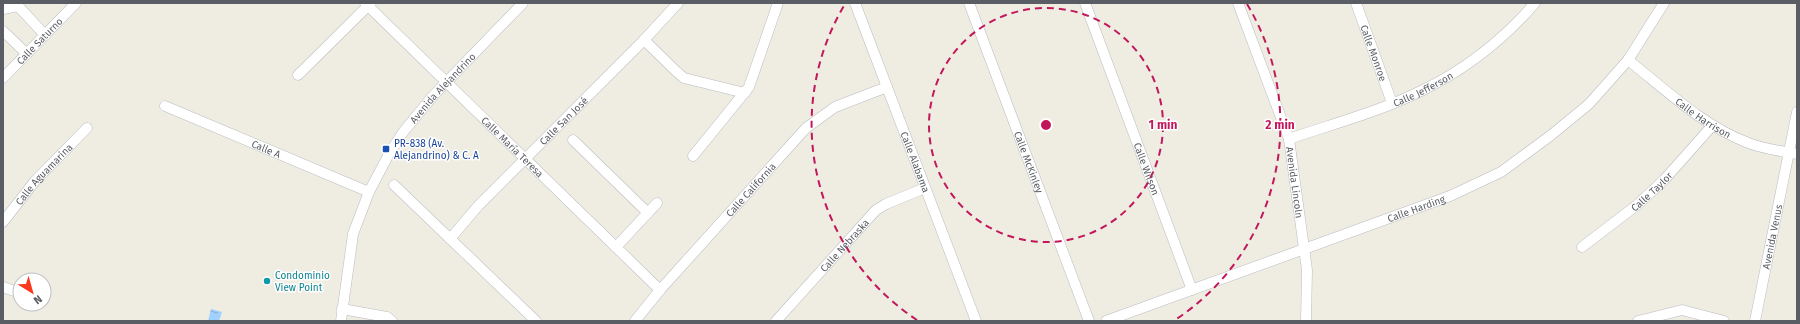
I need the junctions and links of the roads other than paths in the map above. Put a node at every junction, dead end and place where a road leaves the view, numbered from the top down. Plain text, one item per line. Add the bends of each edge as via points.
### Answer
1 (76, 3) edge
2 (524, 3) edge
3 (678, 3) edge
4 (778, 3) edge
5 (855, 3) edge
6 (969, 3) edge
7 (1085, 3) edge
8 (1238, 3) edge
9 (1356, 3) edge
10 (1535, 3) edge
11 (1664, 3) edge
12 (368, 4) edge
13 (3, 9) edge
14 (3, 31) edge
15 (45, 35) junction
16 (644, 40) junction
17 (27, 54) junction
18 (1628, 60) junction
19 (298, 75) dead end
20 (3, 78) edge
21 (447, 82) junction
22 (887, 87) junction
23 (745, 93) junction
24 (1392, 104) junction
25 (165, 106) dead end
26 (1797, 112) edge
27 (1712, 126) junction
28 (87, 128) dead end
29 (1289, 139) junction
30 (573, 140) dead end
31 (1793, 153) edge
32 (693, 156) dead end
33 (526, 160) junction
34 (394, 185) dead end
35 (925, 188) junction
36 (369, 192) junction
37 (657, 203) dead end
38 (648, 213) junction
39 (3, 222) edge
40 (450, 239) junction
41 (616, 247) junction
42 (1582, 247) dead end
43 (1305, 250) junction
44 (660, 290) junction
45 (1192, 290) junction
46 (342, 309) junction
47 (341, 321) edge
48 (392, 321) edge
49 (536, 321) edge
50 (635, 321) edge
51 (776, 321) edge
52 (976, 321) edge
53 (1089, 321) edge
54 (1106, 321) edge
55 (1306, 321) edge
56 (1638, 321) edge
57 (1724, 321) edge
58 (1755, 321) edge

1 - 15 street, Calle Saturno
2 - 21 street, Avenida Alejandrino
3 - 16 street, Calle San José
4 - 23 street
5 - 22 street, Calle Alabama
6 - 53 street, Calle McKinley
7 - 45 street, Calle Wilson
8 - 29 street, Avenida Lincoln
9 - 24 street, Calle Monroe
10 - 24 street, Calle Jefferson via 1494,45 1473,61 1422,91
11 - 18 street, Calle Harding
12 - 19 street
12 - 21 street, Calle María Teresa
13 - 15 street via 18,6
14 - 17 street
15 - 17 street, Calle Saturno
16 - 23 street via 684,78
16 - 33 street, Calle San José
17 - 20 street, Calle Saturno
18 - 27 street, Calle Harrison
18 - 43 street, Calle Harding via 1589,104 1501,172 1450,196
21 - 33 street, Calle María Teresa
21 - 36 street, Avenida Alejandrino via 404,131
22 - 35 street, Calle Alabama
22 - 44 street, Calle California via 835,107 806,128
23 - 32 street
24 - 29 street, Calle Jefferson
25 - 36 street, Calle A
26 - 31 street, Avenida Venus
27 - 31 street, Calle Harrison via 1748,143
27 - 42 street, Calle Taylor via 1648,195
28 - 39 street, Calle Aguamarina via 35,181
29 - 43 street, Avenida Lincoln
30 - 38 street
31 - 58 street, Avenida Venus
33 - 40 street, Calle San José via 478,206
33 - 41 street, Calle María Teresa
34 - 40 street
35 - 51 street, Calle Nebraska via 876,210
35 - 52 street, Calle Alabama
36 - 46 street, Avenida Alejandrino via 353,234
37 - 38 street
38 - 41 street
40 - 49 street
41 - 44 street, Calle María Teresa
43 - 45 street, Calle Harding
43 - 55 street, Avenida Lincoln via 1308,291
44 - 50 street, Calle California
45 - 54 street, Calle Harding
46 - 47 street, Avenida Alejandrino
46 - 48 street via 388,317
56 - 57 street via 1682,310

